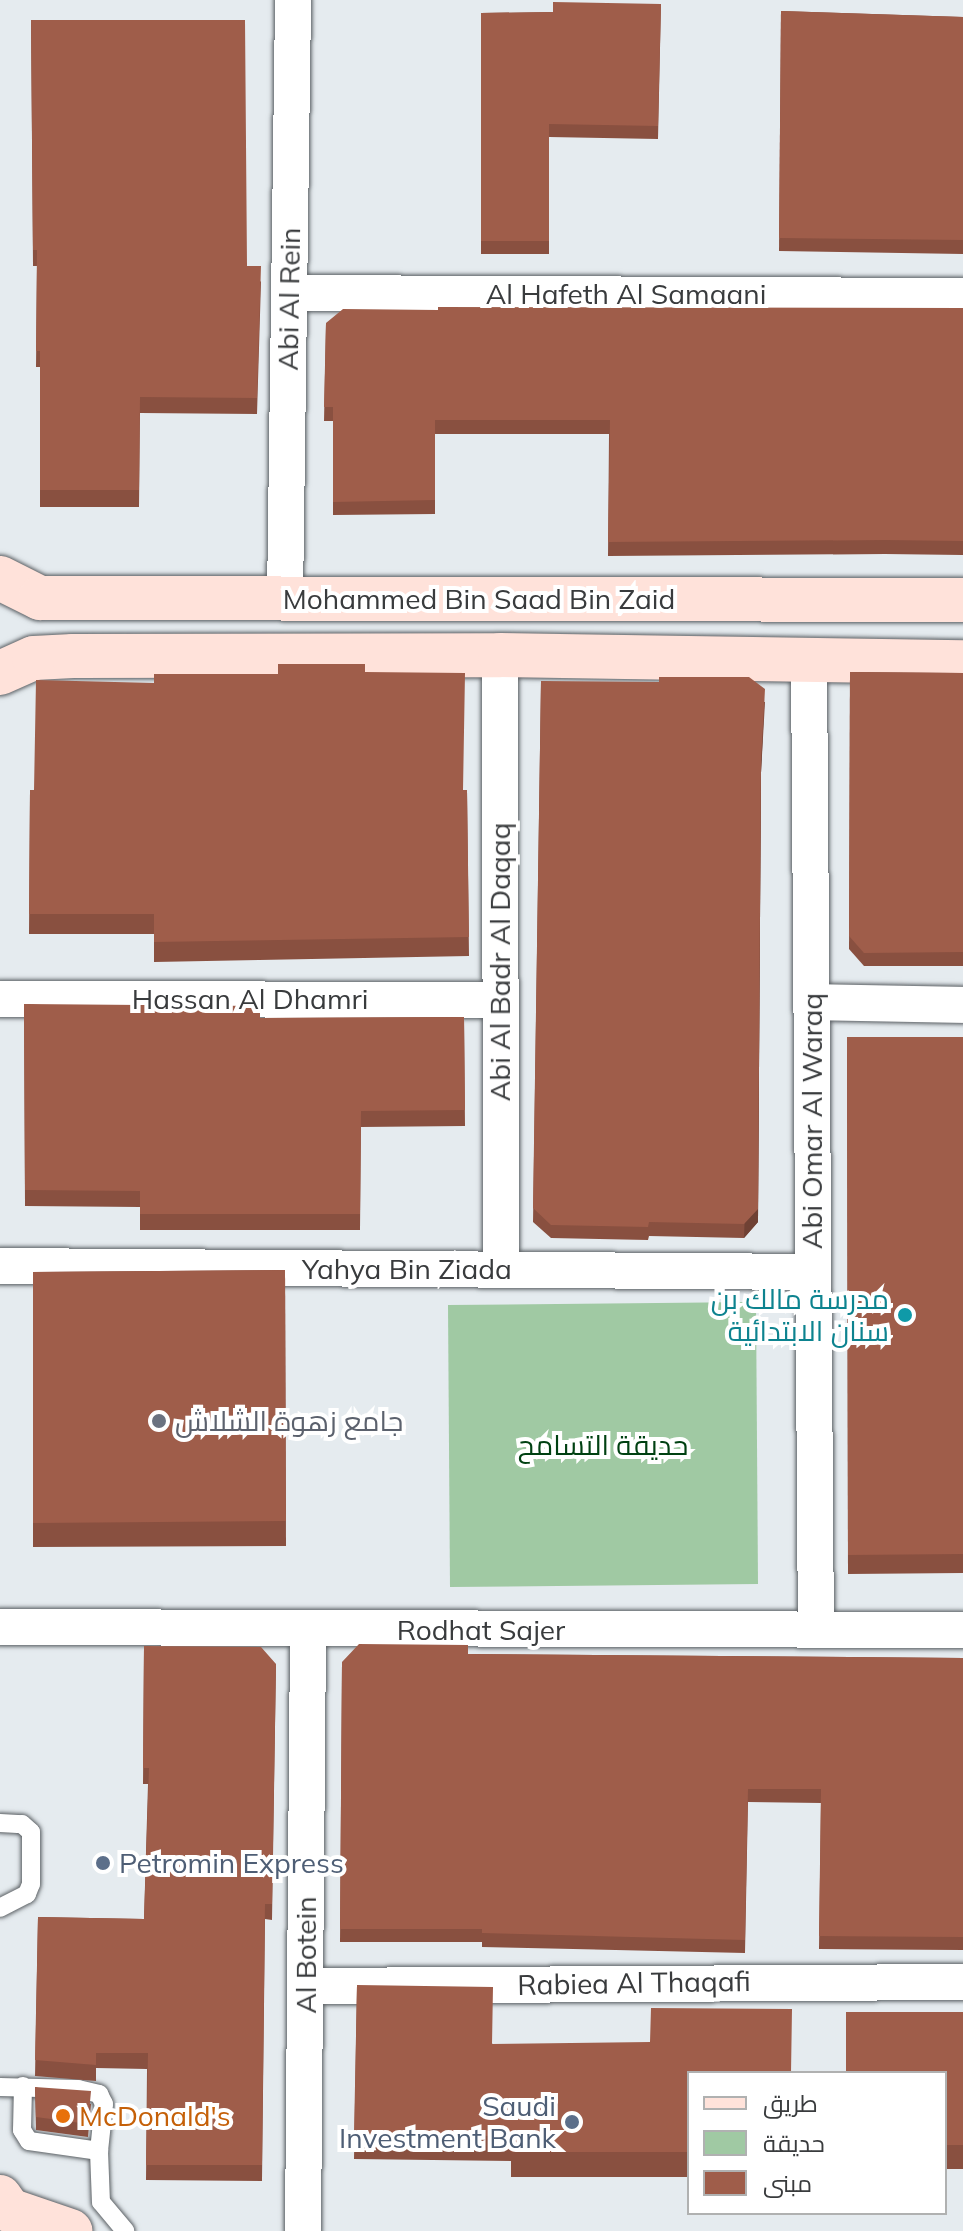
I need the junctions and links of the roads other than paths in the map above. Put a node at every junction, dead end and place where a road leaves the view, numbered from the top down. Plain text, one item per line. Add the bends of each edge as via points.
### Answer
1 (293, 0) edge
2 (289, 293) junction
3 (963, 296) edge
4 (0, 578) edge
5 (72, 598) junction
6 (285, 599) junction
7 (963, 600) edge
8 (500, 655) junction
9 (63, 657) junction
10 (809, 661) junction
11 (963, 662) edge
12 (0, 673) edge
13 (0, 999) edge
14 (500, 1000) junction
15 (812, 1002) junction
16 (963, 1005) edge
17 (0, 1266) edge
18 (501, 1269) junction
19 (813, 1272) junction
20 (0, 1627) edge
21 (308, 1630) junction
22 (816, 1630) junction
23 (963, 1630) edge
24 (0, 1823) edge
25 (0, 1908) edge
26 (963, 1982) edge
27 (305, 1986) junction
28 (23, 2086) junction
29 (0, 2087) edge
30 (99, 2151) junction
31 (0, 2197) edge
32 (70, 2231) edge
33 (125, 2231) edge
34 (303, 2231) edge

1 - 2 street, Abi Al Rein
2 - 3 street, Al Hafeth Al Samaani
2 - 6 street, Abi Al Rein
4 - 5 street, Mohammed Bin Saad Bin Zaid via 40,598
5 - 6 street, Mohammed Bin Saad Bin Zaid
5 - 9 street via 54,609 41,628
6 - 7 street, Mohammed Bin Saad Bin Zaid
8 - 9 street, Mohammed Bin Saad Bin Zaid
8 - 10 street, Mohammed Bin Saad Bin Zaid
8 - 14 street, Abi Al Badr Al Daqaq
9 - 12 street, Mohammed Bin Saad Bin Zaid via 34,658
10 - 11 street, Mohammed Bin Saad Bin Zaid
10 - 15 street, Abi Omar Al Waraq
13 - 14 street, Hassan Al Dhamri
14 - 18 street, Abi Al Badr Al Daqaq
15 - 16 street
15 - 19 street, Abi Omar Al Waraq
17 - 18 street, Yahya Bin Ziada
18 - 19 street, Yahya Bin Ziada
19 - 22 street, Abi Omar Al Waraq
20 - 21 street, Rodhat Sajer
21 - 22 street, Rodhat Sajer
21 - 27 street, Al Botein
22 - 23 street, Rodhat Sajer
24 - 25 lane via 22,1824 31,1832 31,1884 27,1894
26 - 27 street, Rabiea Al Thaqafi
27 - 34 street, Al Botein
28 - 29 lane
28 - 30 lane via 22,2130 29,2141
28 - 30 lane via 99,2094 104,2104
30 - 33 lane via 101,2202
31 - 32 street via 9,2210

